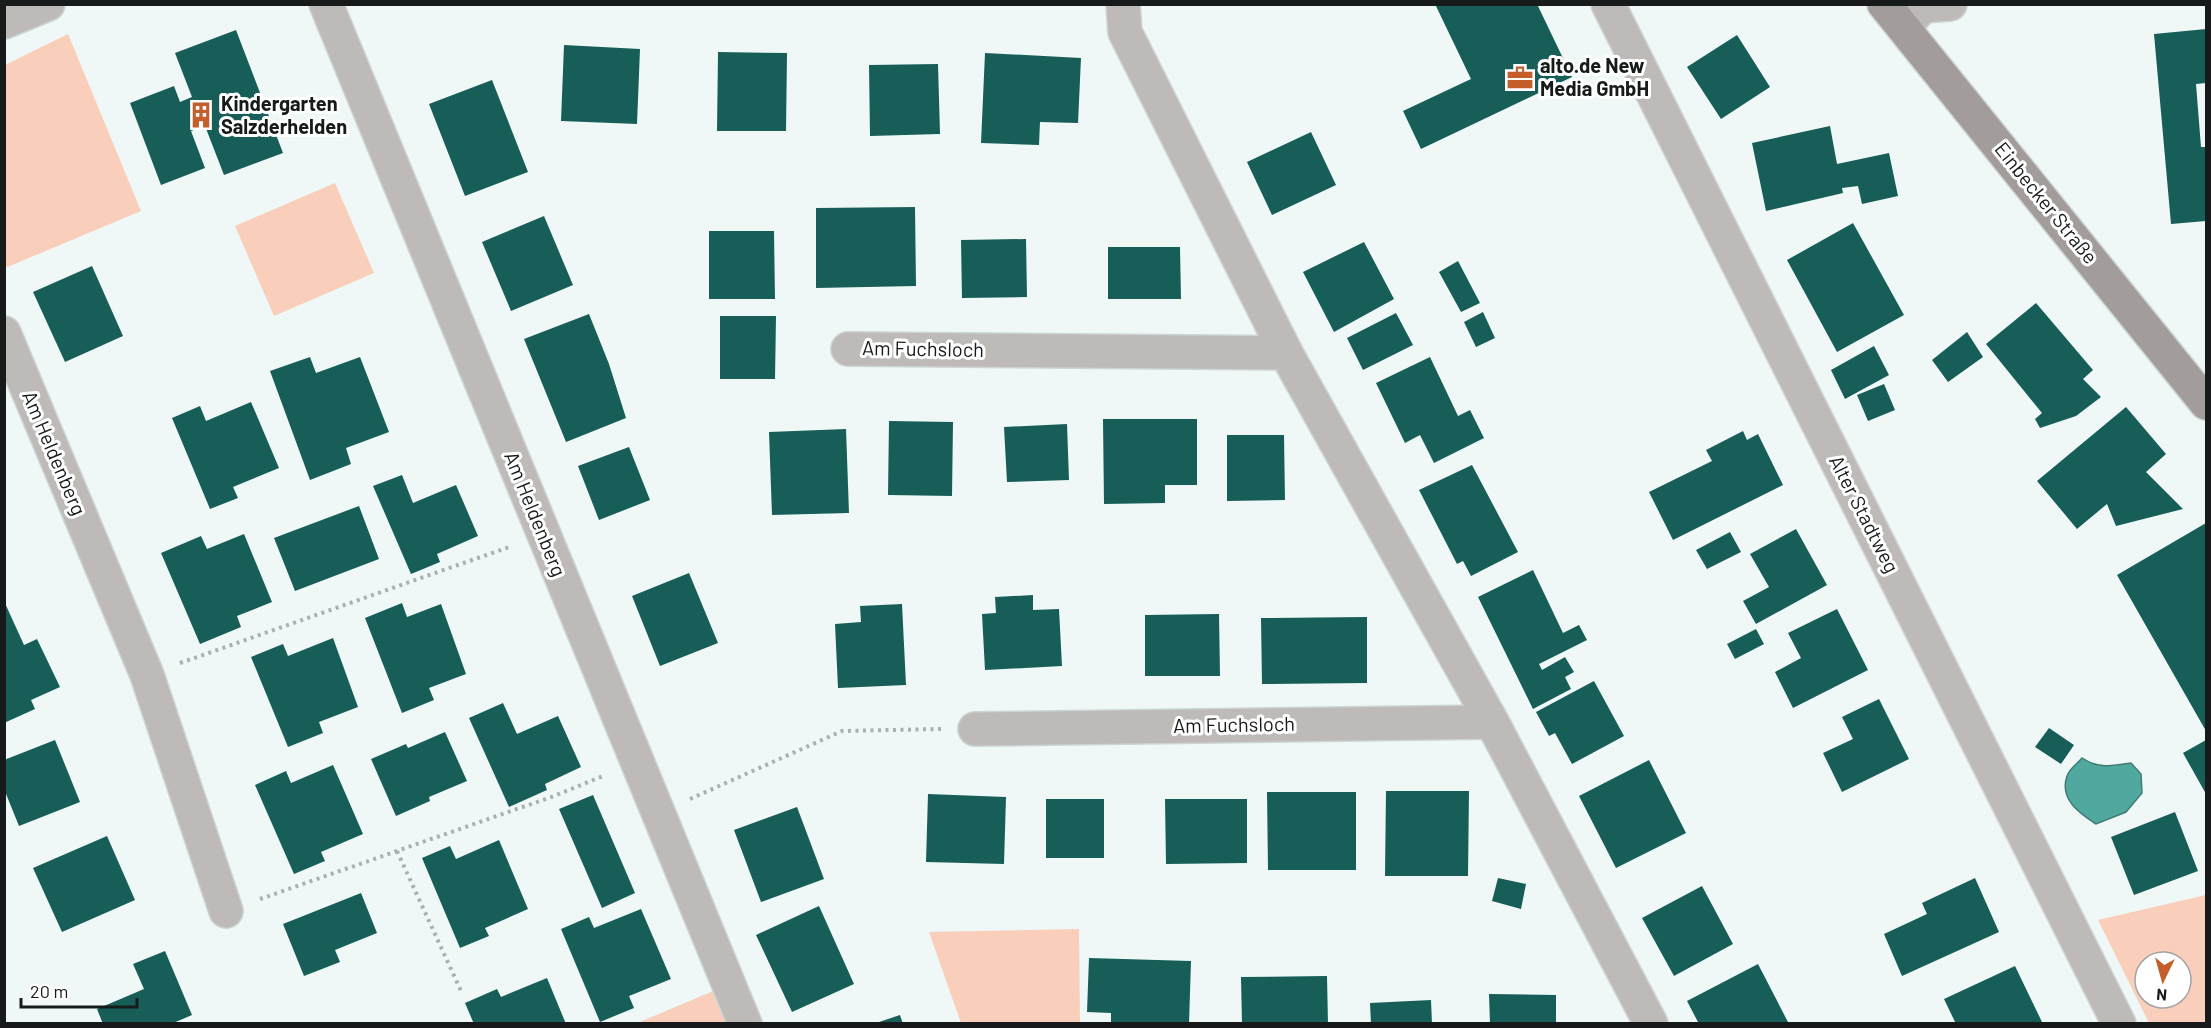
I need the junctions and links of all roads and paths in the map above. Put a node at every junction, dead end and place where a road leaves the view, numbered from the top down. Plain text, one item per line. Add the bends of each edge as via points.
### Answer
1 (48, 4) edge
2 (326, 4) edge
3 (1123, 4) edge
4 (1608, 4) edge
5 (1950, 4) edge
6 (1894, 16) edge
7 (4, 22) edge
8 (4, 333) edge
9 (848, 349) dead end
10 (1286, 353) junction
11 (2206, 403) edge
12 (544, 536) junction
13 (147, 675) junction
14 (1492, 722) junction
15 (975, 729) joint
16 (637, 763) junction
17 (657, 811) junction
18 (397, 851) junction
19 (226, 911) joint
20 (461, 991) dead end
21 (745, 1023) edge
22 (1651, 1023) edge
23 (2119, 1023) edge

1 - 7 street
2 - 12 street, Am Heldenberg
3 - 10 street via 1125,32
4 - 23 street, Alter Stadtweg
5 - 6 street via 1923,6
6 - 11 street, Einbecker Straße
8 - 13 street, Am Heldenberg
9 - 10 street, Am Fuchsloch
10 - 14 street
12 - 13 path
12 - 16 street, Am Heldenberg
13 - 19 street, Am Heldenberg
14 - 15 street, Am Fuchsloch
14 - 22 street
15 - 17 path via 842,731
16 - 17 street, Am Heldenberg
16 - 18 path
17 - 21 street, Am Heldenberg
18 - 19 path
18 - 20 path

